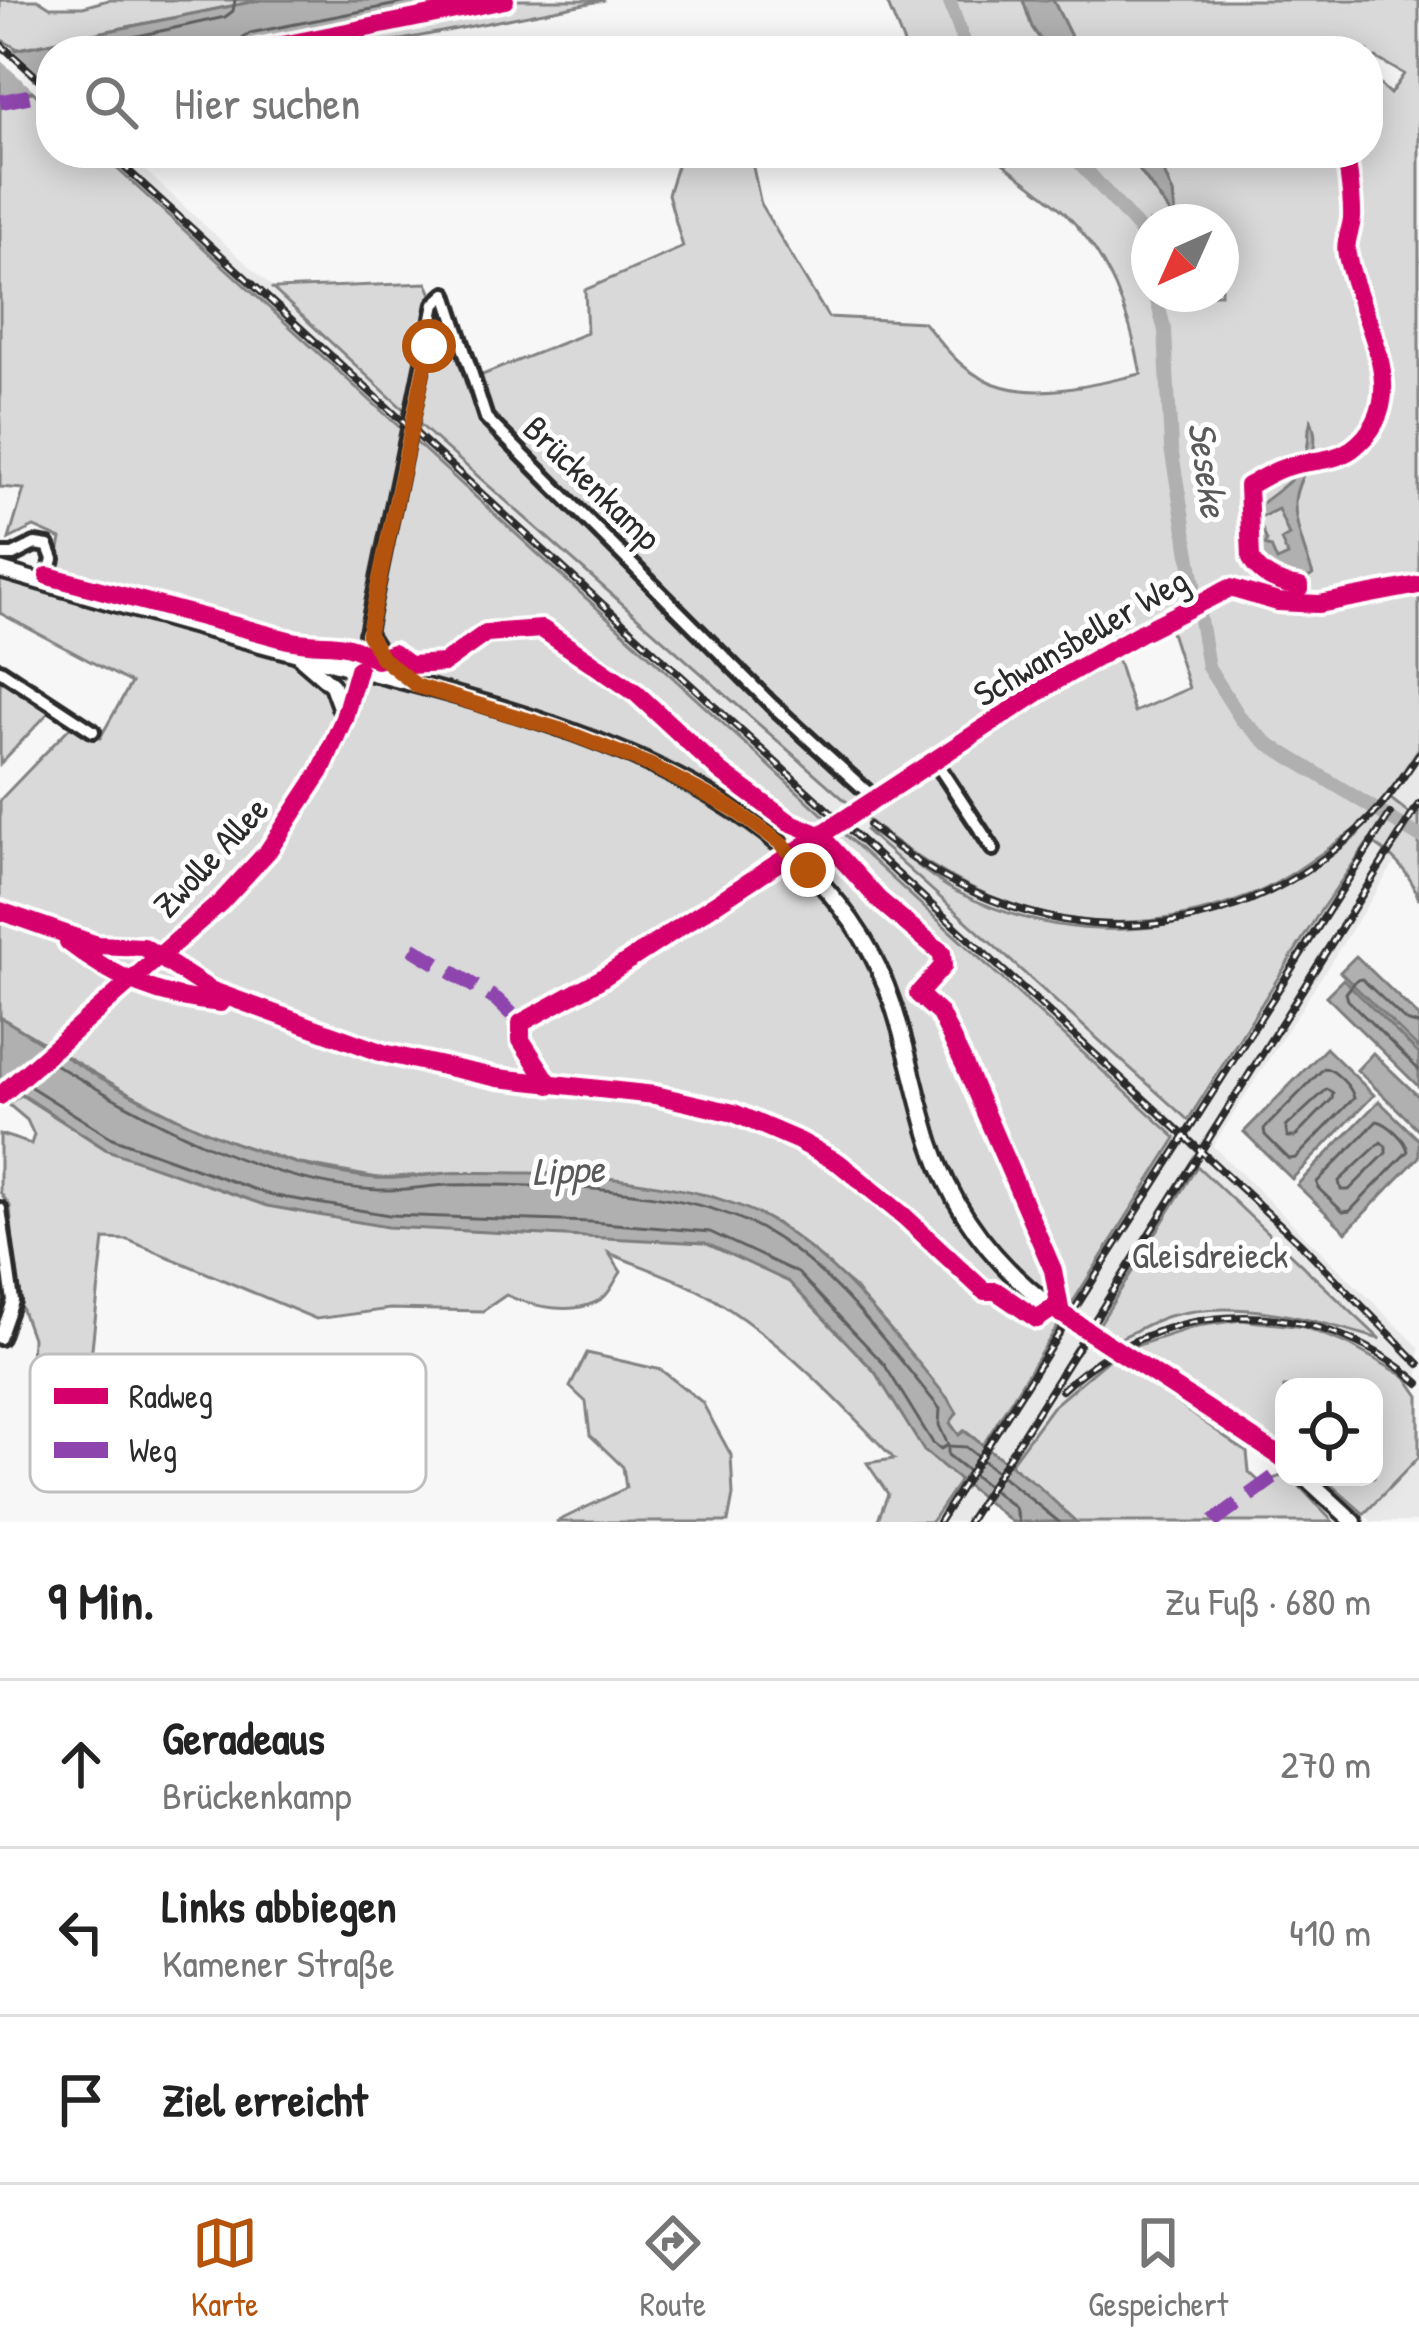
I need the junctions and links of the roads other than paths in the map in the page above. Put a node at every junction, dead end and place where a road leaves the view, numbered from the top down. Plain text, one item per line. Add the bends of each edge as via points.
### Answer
1 (0, 555) edge
2 (0, 570) edge
3 (46, 583) junction
4 (1419, 584) edge
5 (1226, 591) dead end
6 (1180, 613) dead end
7 (368, 634) junction
8 (293, 652) junction
9 (358, 669) junction
10 (0, 670) edge
11 (417, 686) junction
12 (344, 718) junction
13 (93, 730) dead end
14 (935, 761) junction
15 (875, 799) junction
16 (862, 806) tunnel mouth
17 (831, 828) tunnel mouth
18 (993, 849) dead end
19 (792, 854) junction
20 (0, 1096) edge
21 (0, 1209) edge
22 (0, 1338) edge
23 (1275, 1453) edge
24 (1316, 1486) edge
25 (1354, 1522) edge

1 - 3 street via 48,546
2 - 3 main road
3 - 8 main road
4 - 5 street, Schwansbeller Weg via 1319,604
6 - 14 street, Schwansbeller Weg via 1096,656
7 - 9 street, Brückenkamp
7 - 11 main road via 382,658
7 - 15 street, Brückenkamp via 436,304 446,294 476,392 498,433
8 - 9 main road
8 - 12 main road via 332,685
9 - 11 main road
9 - 12 street, Zwolle Allee
10 - 13 street
11 - 19 main road via 650,765 730,807
12 - 20 street, Zwolle Allee via 312,787 268,851
14 - 15 street, Schwansbeller Weg
14 - 18 street
15 - 16 street, Schwansbeller Weg
17 - 19 street
19 - 23 main road via 866,944 894,1006 938,1163 994,1257 1061,1314
21 - 22 street via 13,1301
24 - 25 main road

